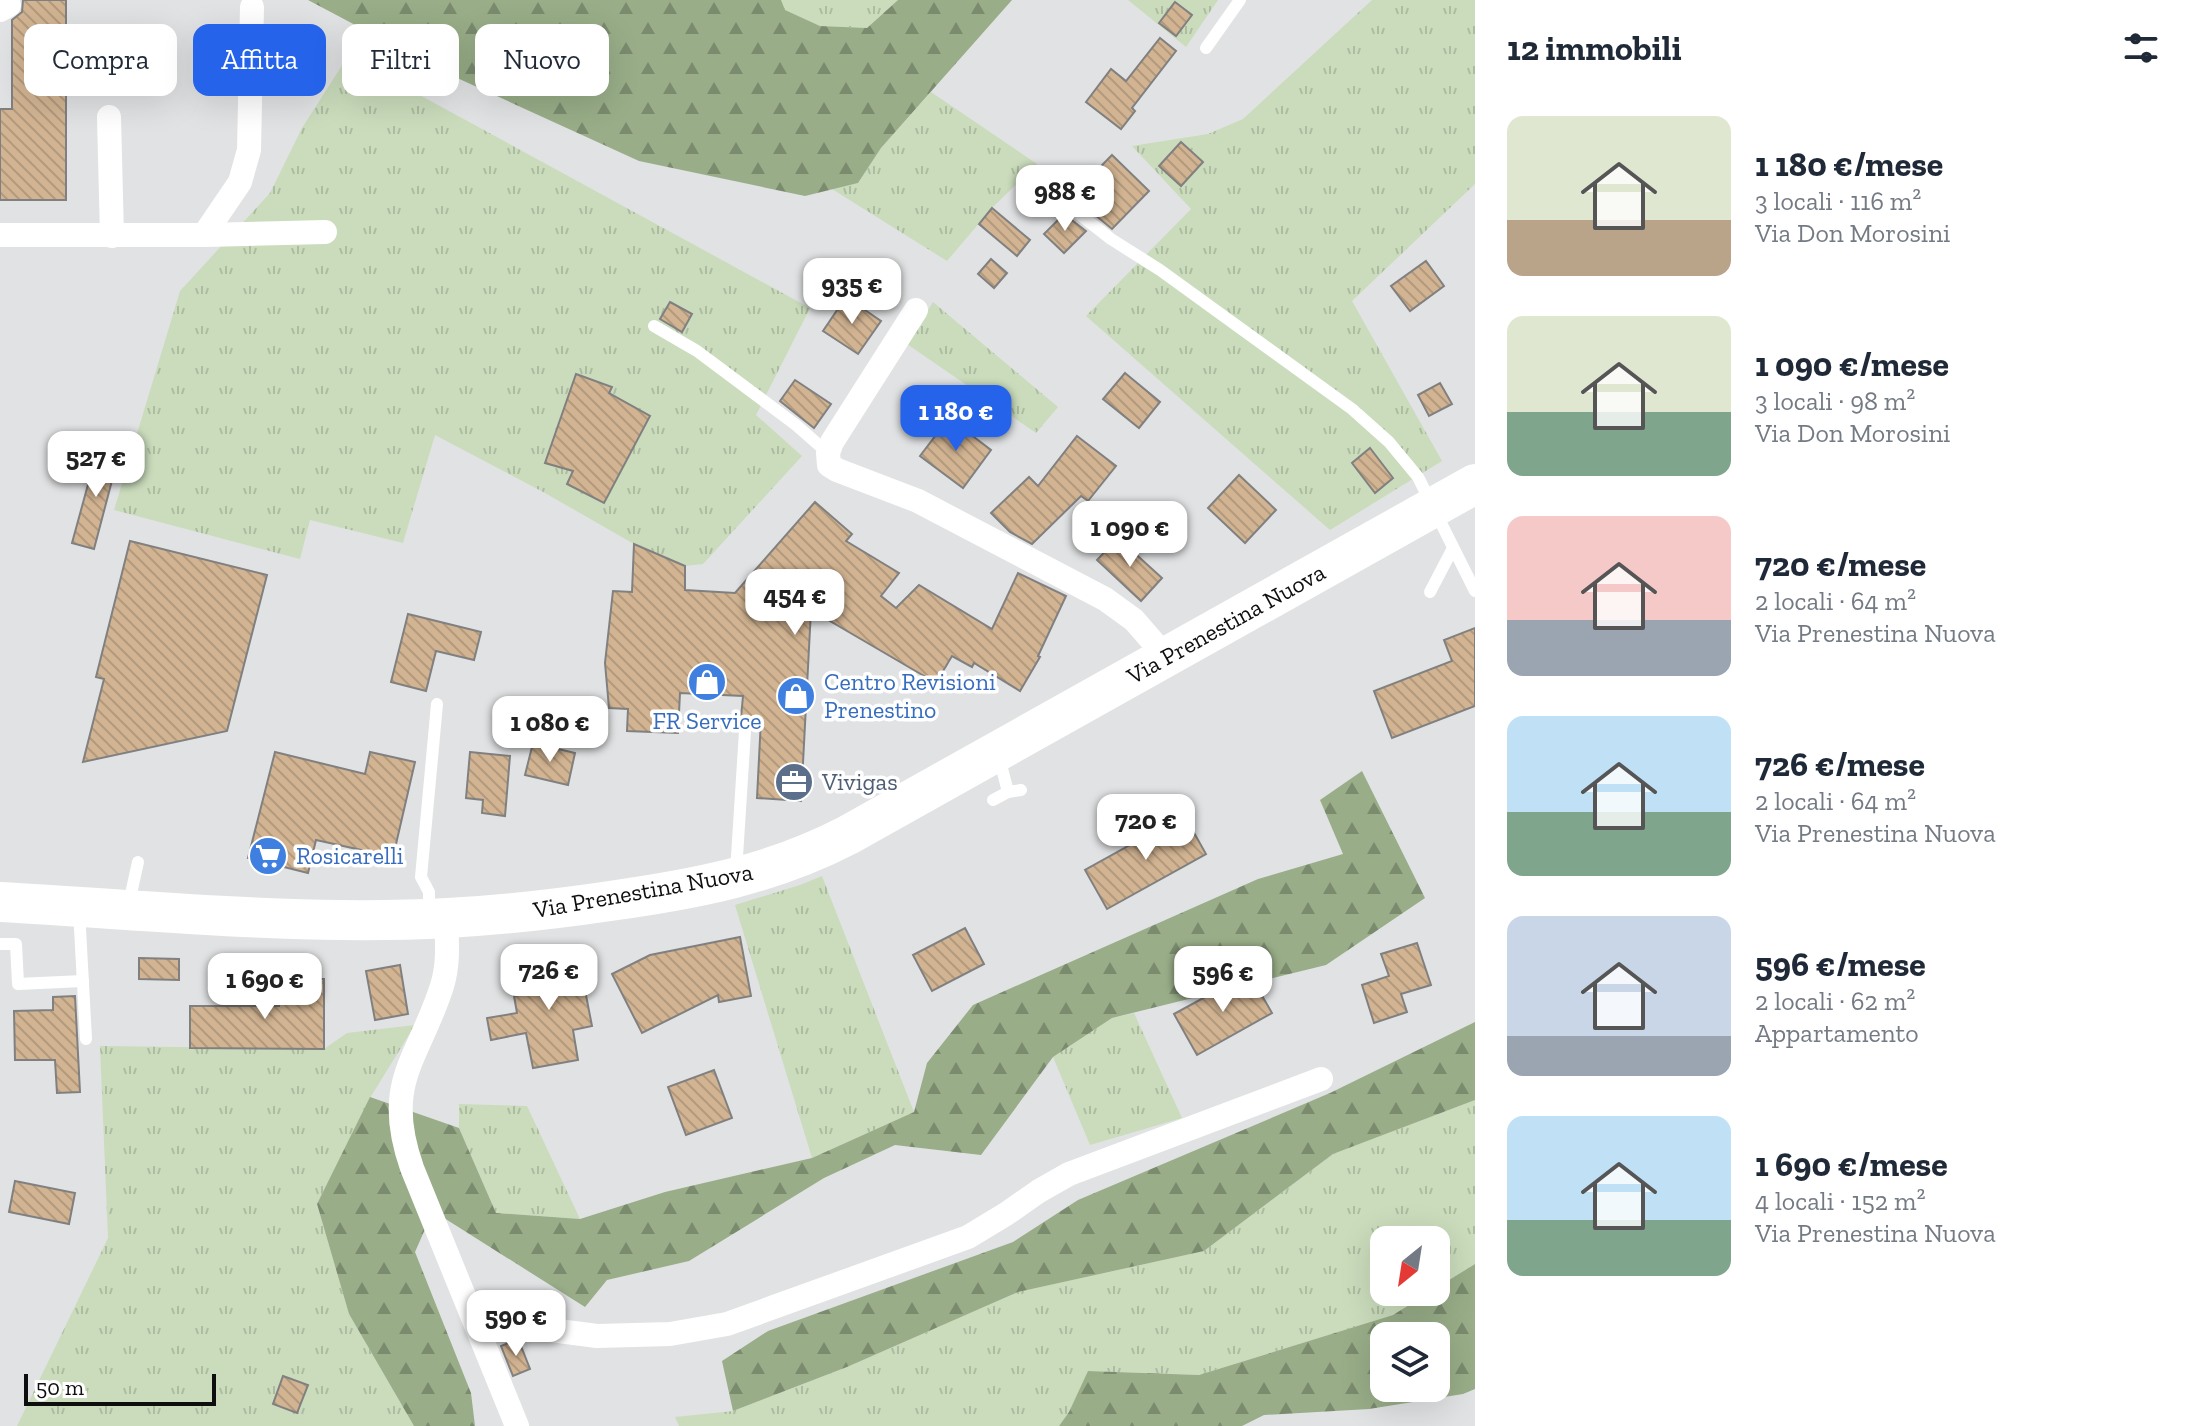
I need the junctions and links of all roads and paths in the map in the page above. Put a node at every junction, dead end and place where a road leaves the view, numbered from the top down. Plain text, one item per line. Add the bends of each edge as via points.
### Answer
1 (1240, 0) edge
2 (252, 7) dead end
3 (1206, 48) dead end
4 (109, 117) dead end
5 (1065, 203) dead end
6 (325, 232) dead end
7 (0, 235) edge
8 (204, 235) junction
9 (112, 236) junction
10 (916, 310) dead end
11 (654, 326) dead end
12 (828, 453) junction
13 (1475, 484) edge
14 (1433, 508) junction
15 (1453, 548) junction
16 (1475, 591) edge
17 (1430, 592) dead end
18 (1166, 657) junction
19 (437, 704) dead end
20 (745, 731) dead end
21 (998, 751) junction
22 (993, 800) dead end
23 (138, 862) dead end
24 (736, 878) junction
25 (0, 902) edge
26 (79, 907) junction
27 (127, 910) junction
28 (438, 918) junction
29 (0, 944) edge
30 (83, 981) junction
31 (86, 1039) dead end
32 (1321, 1079) dead end
33 (475, 1320) junction
34 (517, 1426) edge

1 - 3 lane
2 - 8 street via 249,150 240,182
4 - 9 street
5 - 14 lane via 1352,409 1418,477
6 - 8 street
7 - 9 street
8 - 9 street
10 - 12 street
11 - 12 lane via 697,351
12 - 18 street via 829,465 837,470 918,501 1105,599 1134,620
13 - 14 main road, Via Prenestina Nuova
14 - 15 lane
14 - 18 main road, Via Prenestina Nuova
15 - 16 lane
15 - 17 lane
18 - 21 main road, Via Prenestina Nuova
19 - 28 lane via 421,877
20 - 24 lane
21 - 22 lane via 1014,791
21 - 24 main road, Via Prenestina Nuova via 832,844
23 - 27 lane
24 - 28 main road, Via Prenestina Nuova via 561,908
25 - 26 main road, Via Prenestina Nuova
26 - 27 main road, Via Prenestina Nuova
26 - 30 lane
27 - 28 main road, Via Prenestina Nuova via 203,916
28 - 33 street via 448,958 443,984 402,1087 401,1124 412,1168
29 - 30 lane via 16,944 18,984
30 - 31 lane
32 - 33 street via 1069,1174 956,1242 727,1324 680,1333 597,1336
33 - 34 street

